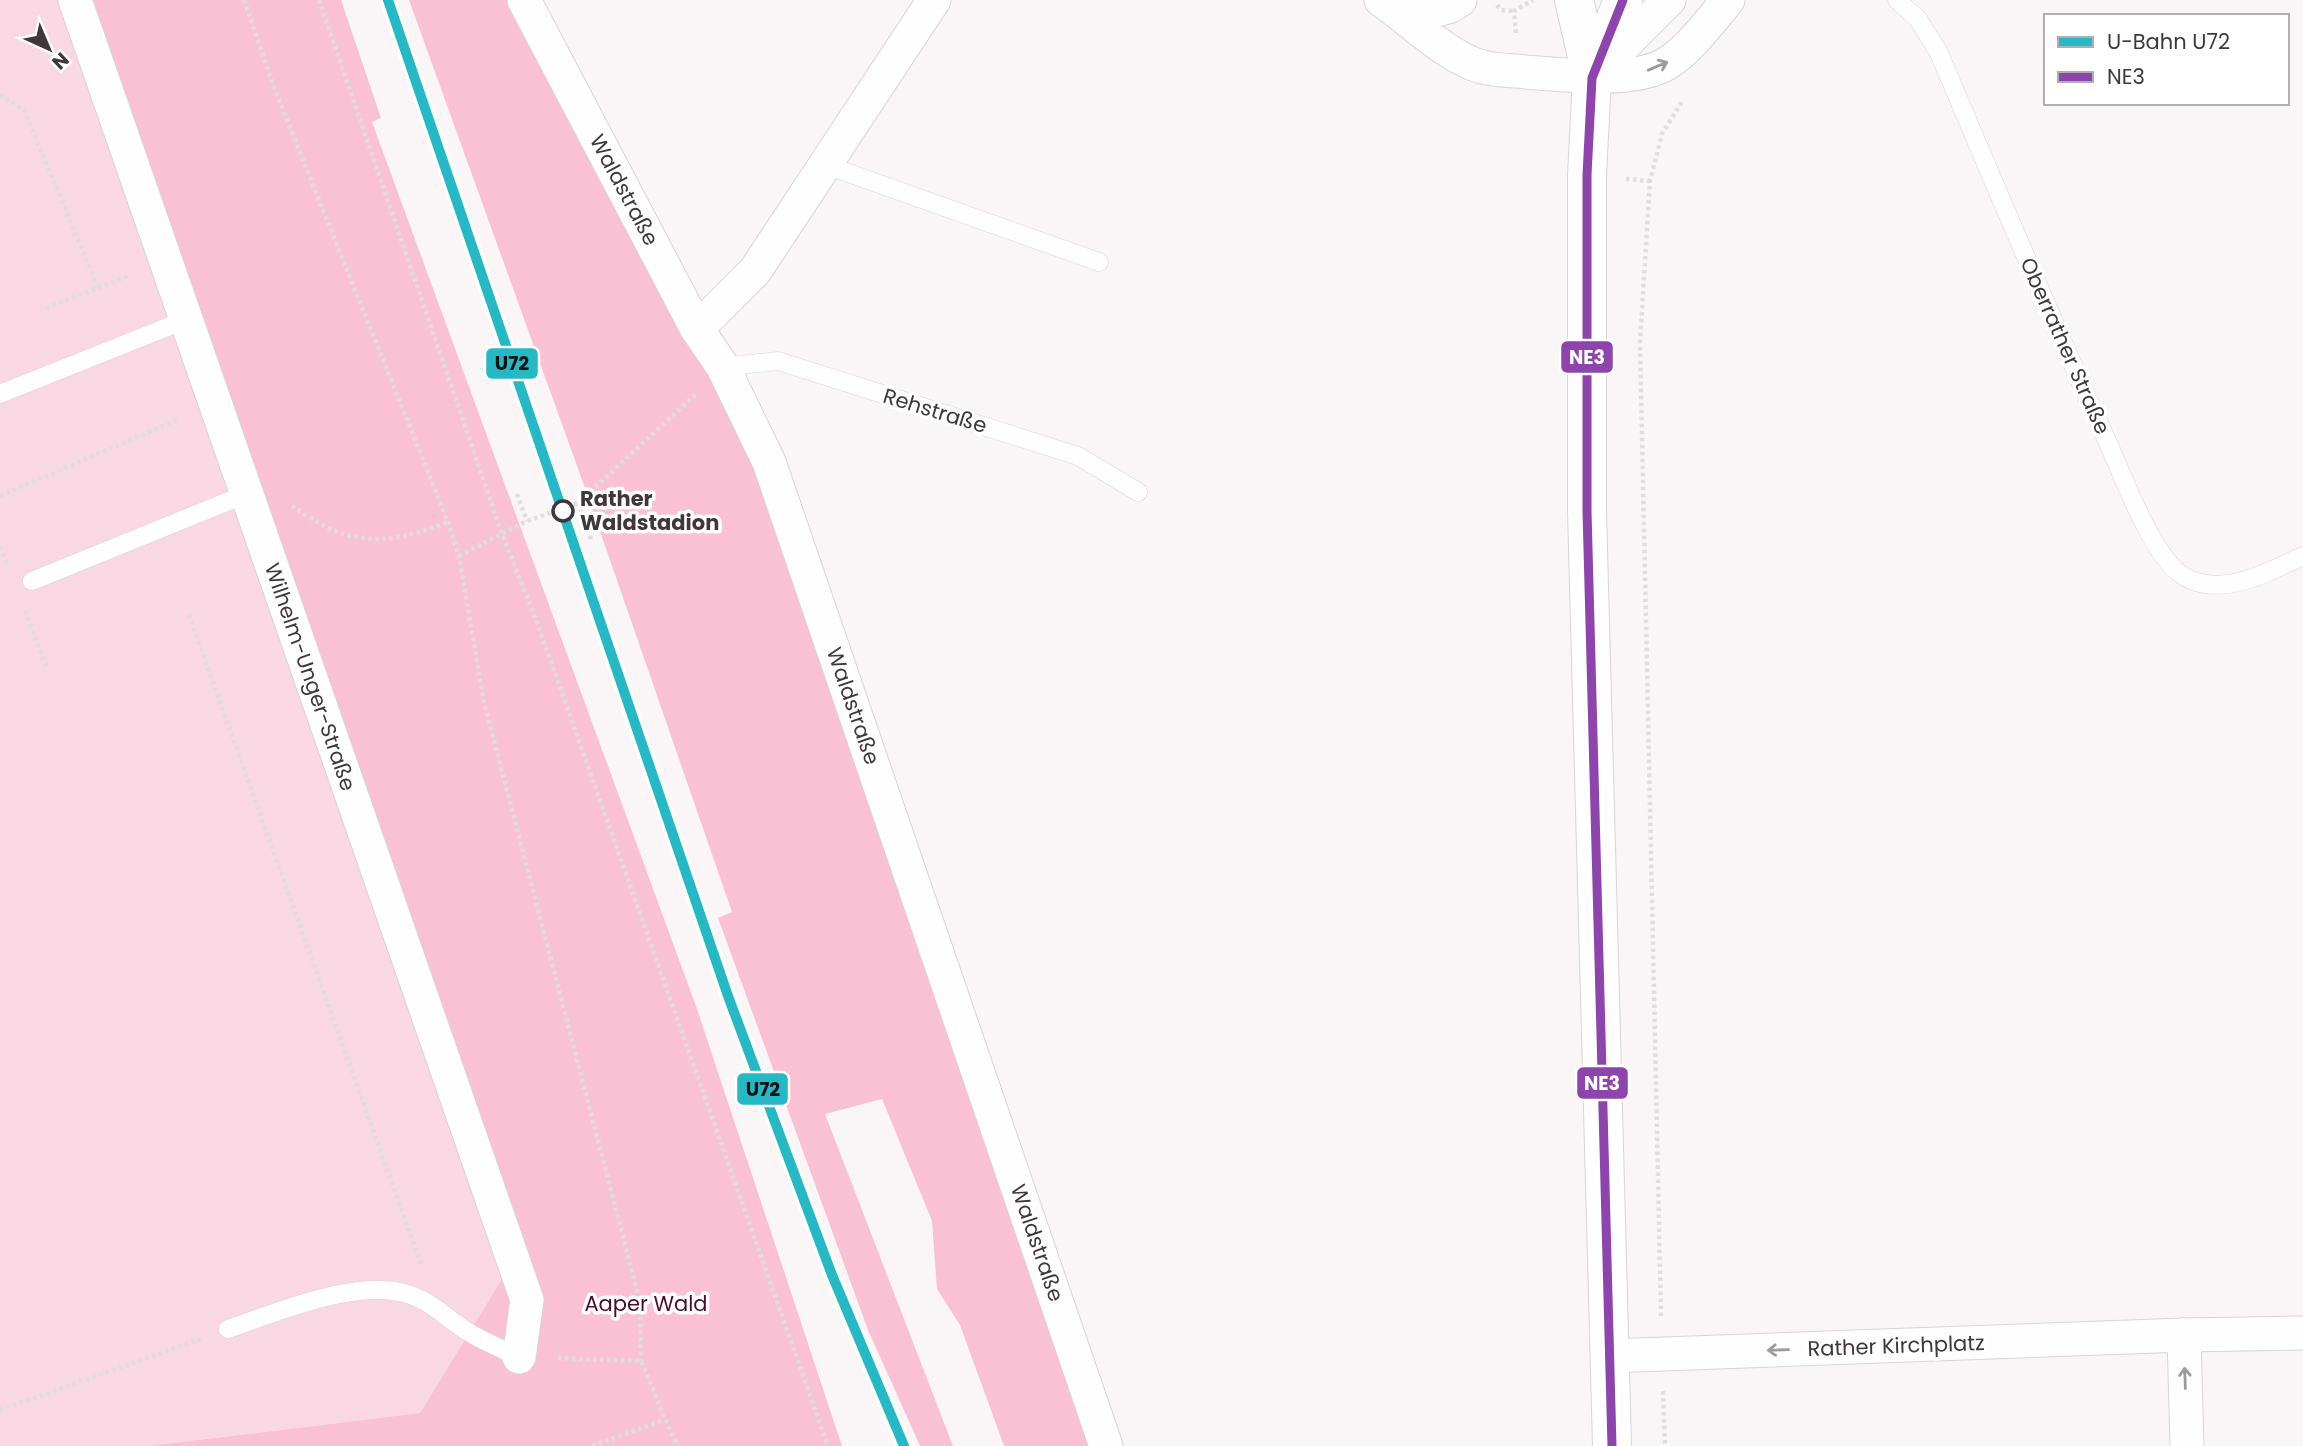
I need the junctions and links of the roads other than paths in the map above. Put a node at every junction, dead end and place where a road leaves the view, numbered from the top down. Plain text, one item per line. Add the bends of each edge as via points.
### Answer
1 (75, 0) edge
2 (524, 0) edge
3 (934, 0) edge
4 (1460, 0) edge
5 (1574, 0) edge
6 (1623, 0) edge
7 (1669, 0) edge
8 (1728, 0) edge
9 (1898, 0) edge
10 (1394, 9) edge
11 (1592, 78) junction
12 (826, 164) junction
13 (1099, 262) dead end
14 (185, 320) junction
15 (697, 329) junction
16 (711, 379) junction
17 (0, 394) edge
18 (1138, 492) dead end
19 (247, 494) junction
20 (2303, 556) edge
21 (32, 581) dead end
22 (228, 1329) road end
23 (2303, 1333) edge
24 (2184, 1335) junction
25 (1609, 1356) junction
26 (519, 1357) joint
27 (1105, 1446) edge
28 (1612, 1446) edge
29 (2187, 1446) edge

1 - 14 street, Wilhelm-Unger-Straße
2 - 15 street, Waldstraße
3 - 12 street
4 - 10 street via 1451,6
5 - 11 main road
6 - 11 main road
7 - 11 street
11 -> 8 street via 1665,65
9 - 20 lane, Oberrather Straße via 1918,19 1939,52 2052,321 2152,541 2179,573 2211,587 2244,581
10 - 11 street via 1475,65
11 - 25 main road via 1587,175 1587,511
12 - 13 lane
12 - 15 street via 755,271
14 - 17 lane
14 - 19 street, Wilhelm-Unger-Straße
15 - 16 street, Waldstraße
16 - 18 lane, Rehstraße via 778,361 1078,456
16 - 27 street, Waldstraße via 769,462
19 - 21 lane
19 - 26 street, Wilhelm-Unger-Straße via 527,1300
22 - 26 lane via 306,1302 377,1289 411,1295 437,1308 468,1333
23 - 24 street, Rather Kirchplatz
24 -> 25 street, Rather Kirchplatz
29 -> 24 street
25 - 28 main road

